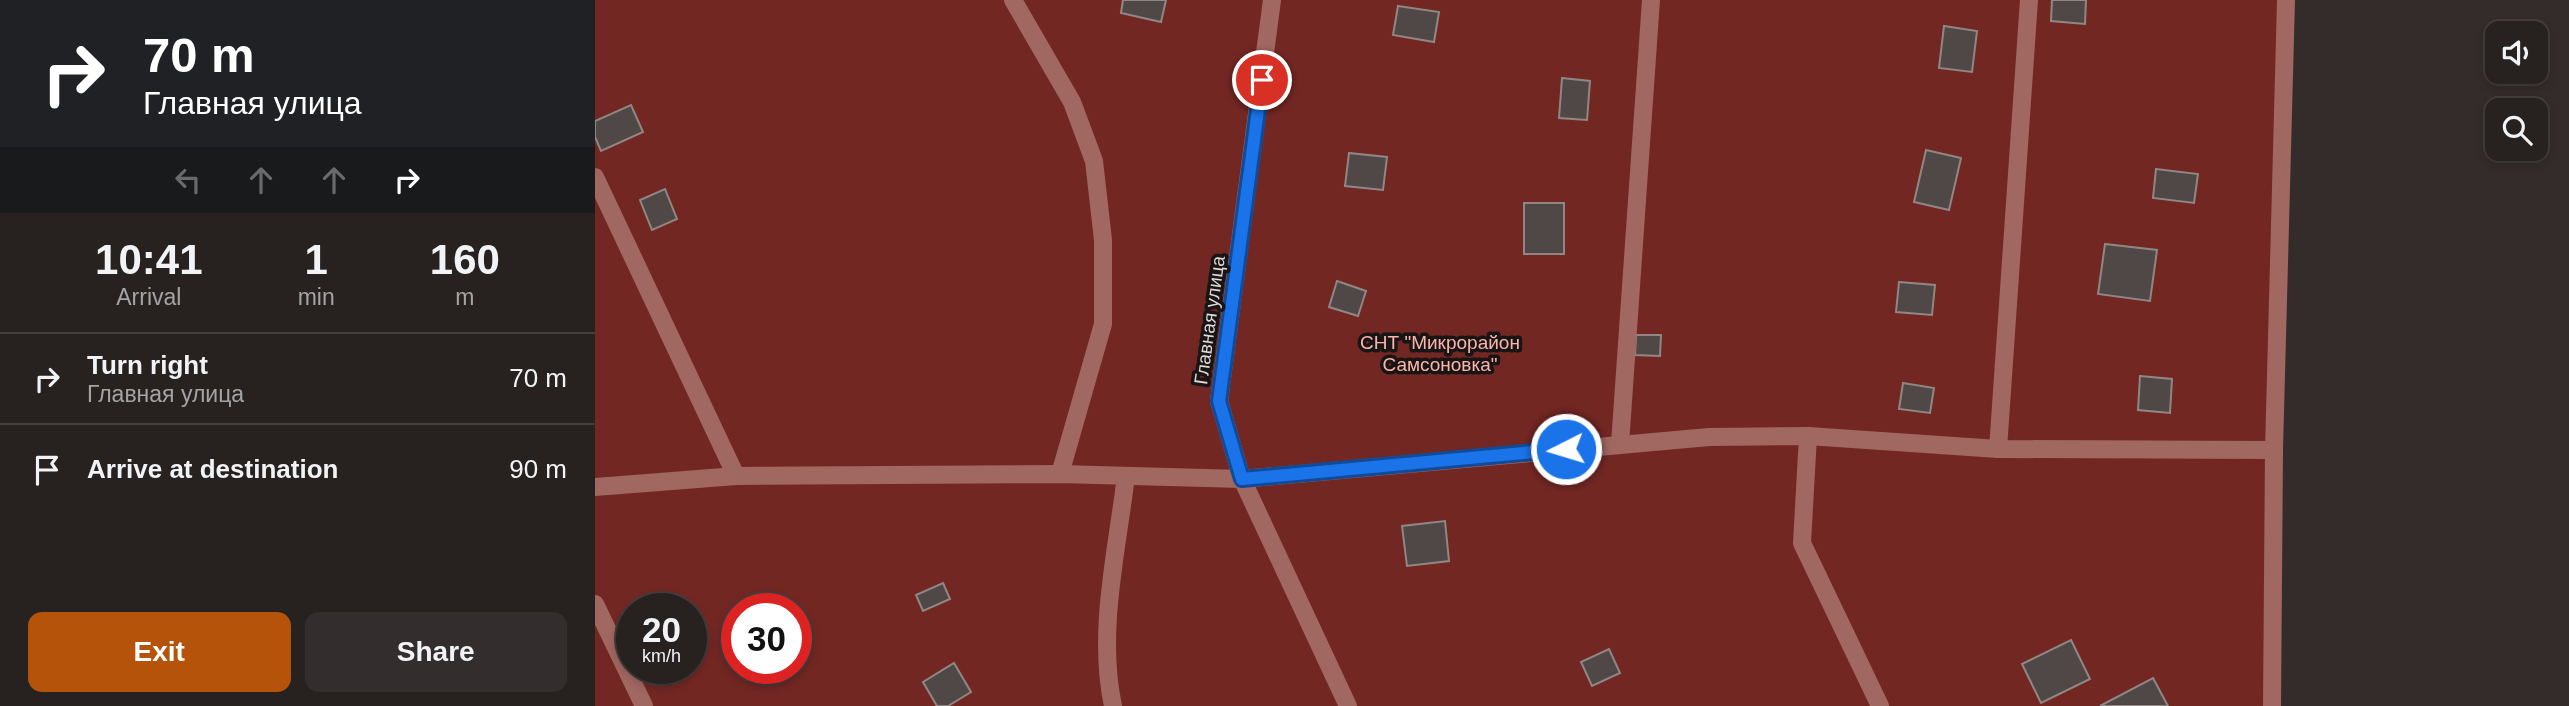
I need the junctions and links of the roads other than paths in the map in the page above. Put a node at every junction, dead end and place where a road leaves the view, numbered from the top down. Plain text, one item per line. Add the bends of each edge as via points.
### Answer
1 (1013, 0) edge
2 (1272, 0) edge
3 (1651, 0) edge
4 (2029, 0) edge
5 (2286, 0) edge
6 (595, 177) edge
7 (1808, 436) junction
8 (1620, 444) junction
9 (1999, 449) junction
10 (2274, 450) junction
11 (1060, 474) junction
12 (736, 476) junction
13 (1126, 476) junction
14 (1242, 479) junction
15 (595, 487) edge
16 (595, 604) edge
17 (645, 706) edge
18 (1113, 706) edge
19 (1348, 706) edge
20 (1880, 706) edge
21 (2273, 706) edge

1 - 11 street via 1072,102 1094,161 1103,240 1103,324
2 - 14 street, Главная улица via 1219,401
3 - 8 street
4 - 9 street
5 - 10 street
6 - 12 street
7 - 8 street
7 - 9 street
7 - 20 street via 1802,543
8 - 14 street
9 - 10 street
10 - 21 street
11 - 12 street
11 - 13 street
12 - 15 street
13 - 14 street
13 - 18 street via 1107,638 1107,678
14 - 19 street, Главная улица
16 - 17 street

